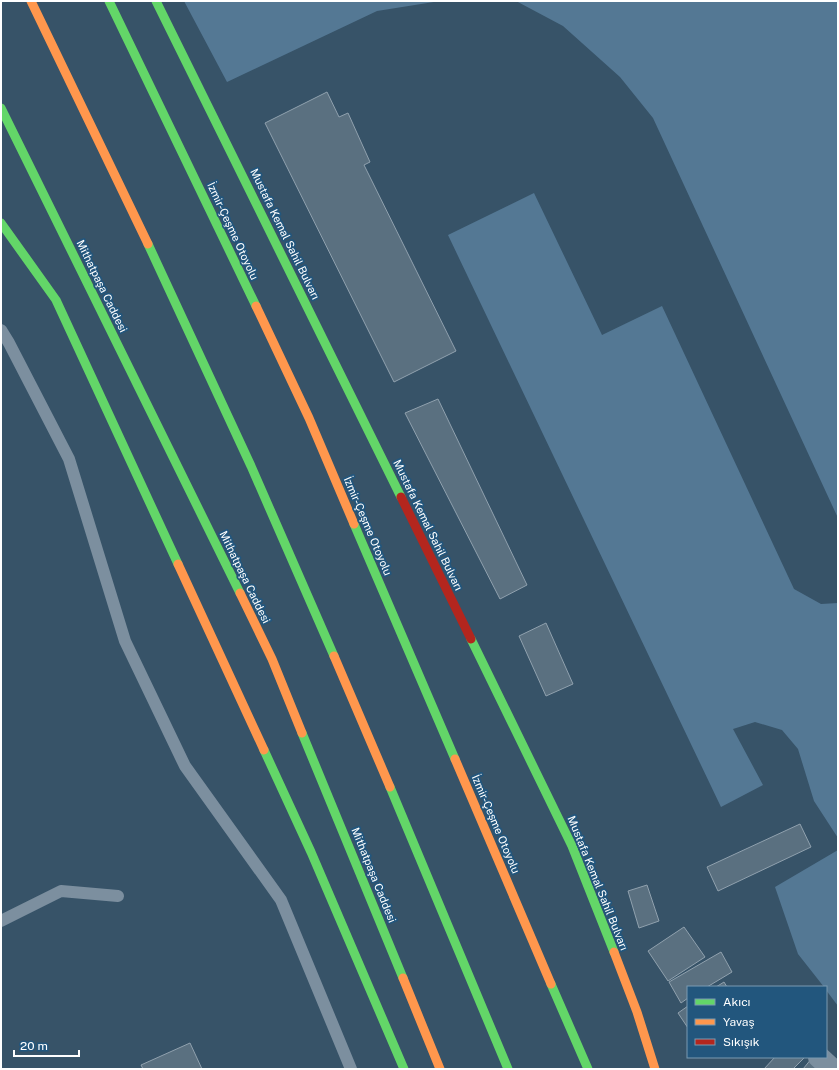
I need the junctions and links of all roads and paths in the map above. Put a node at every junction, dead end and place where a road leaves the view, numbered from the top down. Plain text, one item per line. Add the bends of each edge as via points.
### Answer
1 (31, 1) edge
2 (109, 1) edge
3 (156, 1) edge
4 (1, 108) edge
5 (1, 223) edge
6 (1, 330) edge
7 (118, 896) dead end
8 (1, 921) edge
9 (820, 1058) edge
10 (351, 1069) edge
11 (404, 1069) edge
12 (440, 1069) edge
13 (508, 1069) edge
14 (588, 1069) edge
15 (655, 1069) edge
16 (832, 1069) edge

1 - 13 main road via 138,221 280,532 399,806
2 - 14 main road, İzmir-Çeşme Otoyolu via 309,418
3 - 15 main road, Mustafa Kemal Sahil Bulvarı via 572,846 647,1041
4 - 12 main road, Mithatpaşa Caddesi via 272,659
5 - 11 main road via 56,300 311,852
6 - 10 lane via 69,459 125,641 185,766 281,900
7 - 8 lane via 61,891
9 - 16 street

